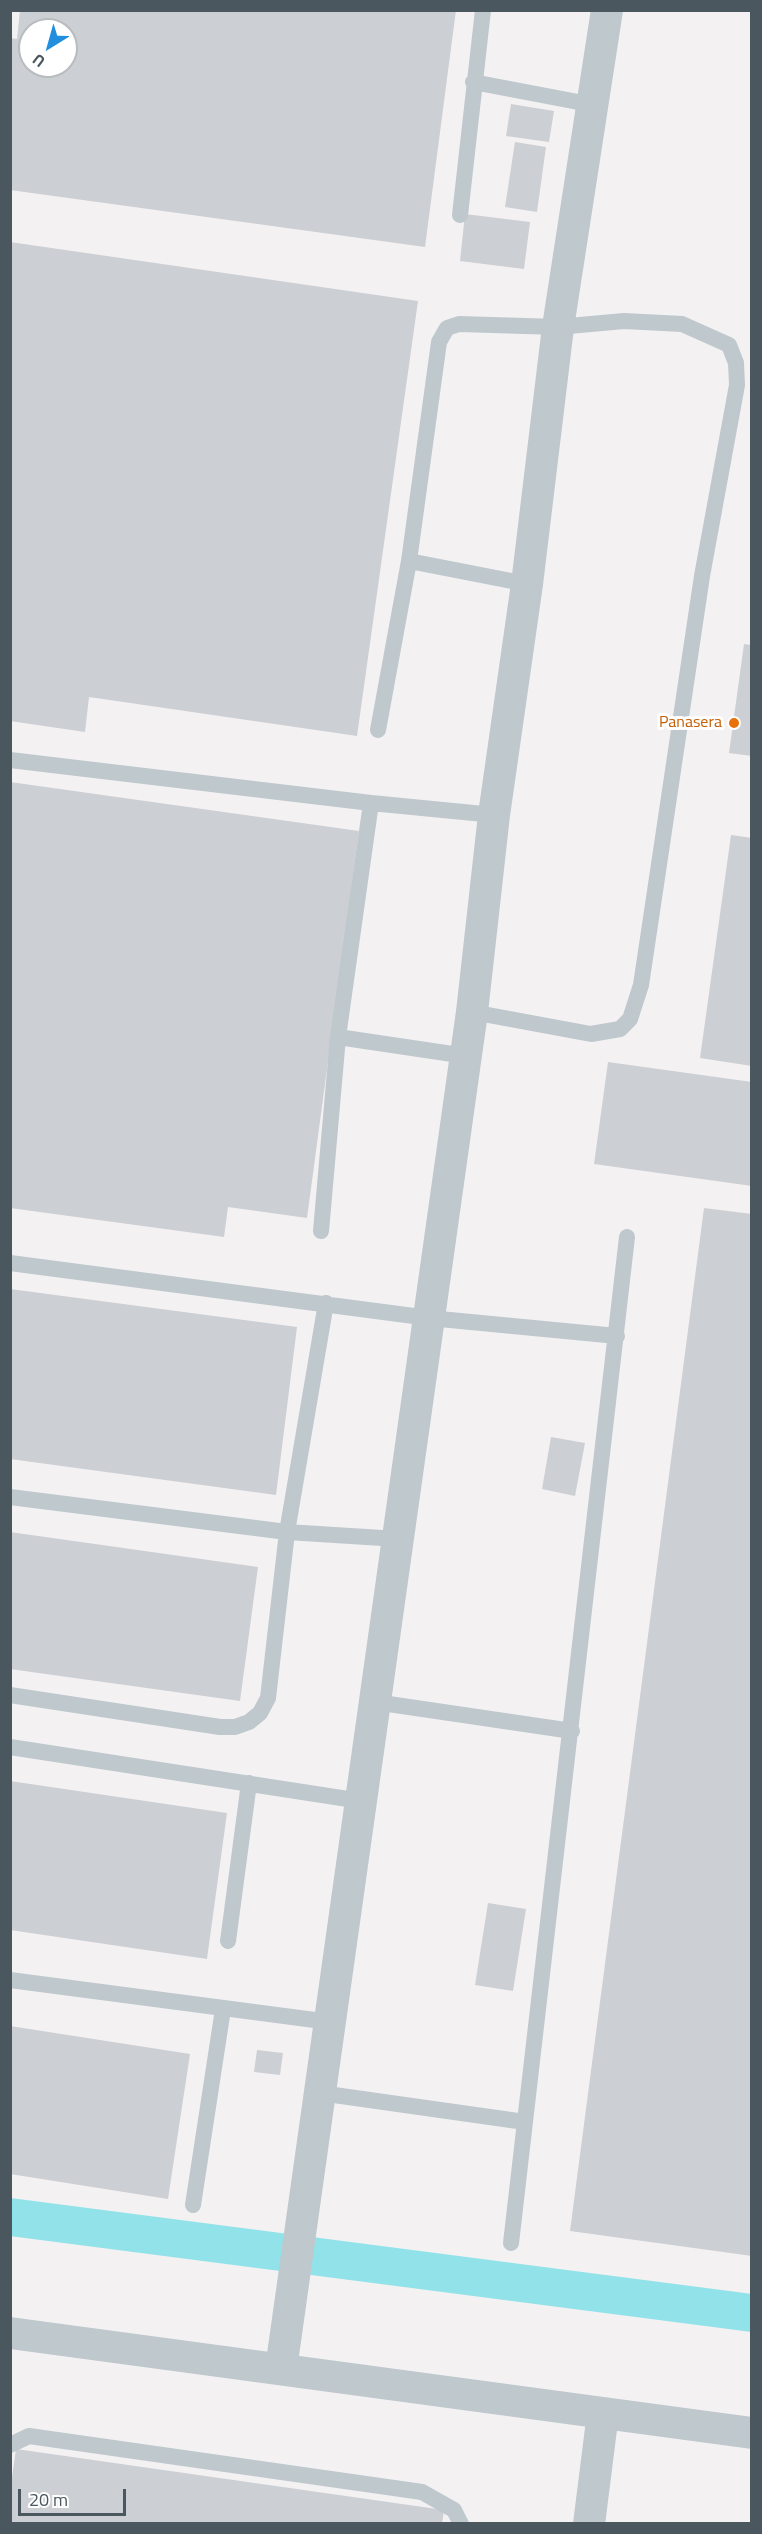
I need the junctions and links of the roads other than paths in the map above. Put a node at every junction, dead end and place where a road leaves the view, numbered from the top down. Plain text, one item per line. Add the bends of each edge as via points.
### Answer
1 (483, 10) edge
2 (608, 10) edge
3 (473, 82) junction
4 (594, 105) junction
5 (460, 215) dead end
6 (558, 327) junction
7 (409, 561) junction
8 (527, 584) junction
9 (378, 730) dead end
10 (10, 760) edge
11 (370, 804) junction
12 (494, 815) junction
13 (472, 1012) junction
14 (338, 1037) junction
15 (466, 1056) junction
16 (321, 1231) dead end
17 (627, 1237) dead end
18 (10, 1263) edge
19 (327, 1303) junction
20 (429, 1318) junction
21 (617, 1336) junction
22 (10, 1497) edge
23 (287, 1532) junction
24 (398, 1539) junction
25 (10, 1695) edge
26 (375, 1702) junction
27 (572, 1731) junction
28 (10, 1747) edge
29 (249, 1784) junction
30 (361, 1801) junction
31 (228, 1941) dead end
32 (10, 1980) edge
33 (223, 2009) junction
34 (330, 2022) junction
35 (320, 2093) junction
36 (525, 2122) junction
37 (193, 2205) dead end
38 (511, 2243) dead end
39 (10, 2333) edge
40 (281, 2369) junction
41 (603, 2413) junction
42 (752, 2433) edge
43 (10, 2445) edge
44 (461, 2523) edge
45 (589, 2523) edge

1 - 3 lane
2 - 4 street
3 - 4 lane
3 - 5 lane
4 - 6 street
6 - 7 lane via 459,324 442,334
6 - 8 street
6 - 13 lane via 624,321 682,324 729,345 736,363 736,385 702,576 642,985 630,1019 620,1029 591,1034
7 - 8 lane
7 - 9 lane
8 - 12 street
10 - 11 lane
11 - 12 lane
11 - 14 lane
12 - 13 street
13 - 15 street
14 - 15 lane
14 - 16 lane
15 - 20 street
17 - 21 lane
18 - 19 lane
19 - 20 lane
19 - 23 lane
20 - 21 lane
20 - 24 street
21 - 27 lane
22 - 23 lane
23 - 24 lane
23 - 25 lane via 268,1698 260,1713 249,1722 220,1727
24 - 26 street
26 - 27 lane
26 - 30 street
27 - 36 lane
28 - 29 lane
29 - 30 lane
29 - 31 lane
30 - 34 street
32 - 33 lane
33 - 34 lane
33 - 37 lane
34 - 35 street
35 - 36 lane
35 - 40 street
36 - 38 lane
39 - 40 street
40 - 41 street
41 - 42 street
41 - 45 street
43 - 44 lane via 29,2436 422,2492 454,2510

